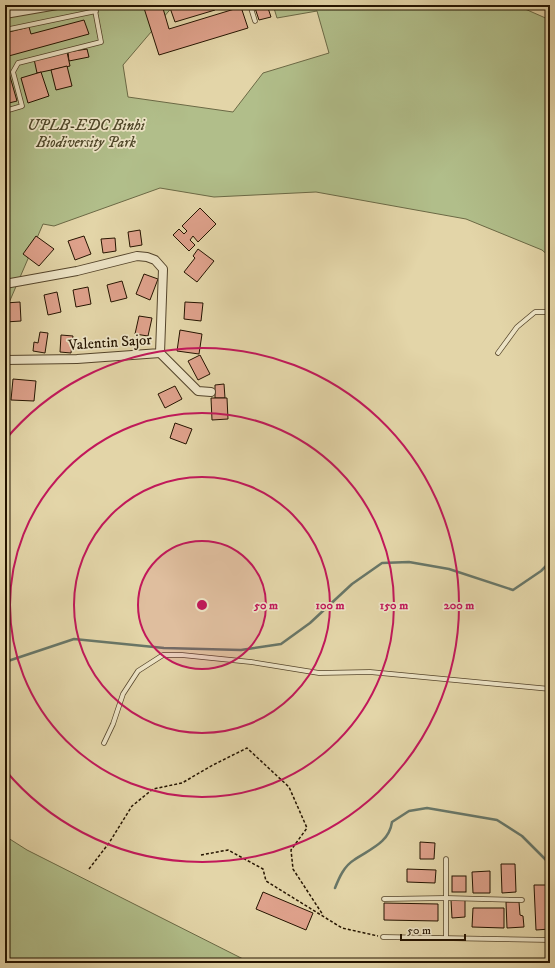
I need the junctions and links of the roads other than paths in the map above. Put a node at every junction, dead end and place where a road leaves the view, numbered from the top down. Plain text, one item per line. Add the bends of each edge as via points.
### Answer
1 (8, 5) edge
2 (57, 5) edge
3 (94, 5) edge
4 (250, 5) edge
5 (29, 8) edge
6 (96, 11) junction
7 (14, 12) junction
8 (5, 14) edge
9 (254, 21) dead end
10 (5, 30) edge
11 (5, 111) edge
12 (5, 284) edge
13 (550, 312) edge
14 (160, 353) junction
15 (498, 353) dead end
16 (5, 360) edge
17 (211, 392) dead end
18 (550, 689) edge
19 (104, 743) dead end
20 (446, 859) dead end
21 (446, 898) junction
22 (384, 899) dead end
23 (522, 900) dead end
24 (383, 937) road end
25 (446, 938) junction
26 (550, 940) edge

1 - 7 lane
2 - 5 street
3 - 6 lane
4 - 9 lane
5 - 7 street
6 - 10 lane
6 - 11 lane via 101,42 18,63 13,72 22,106
7 - 8 street
12 - 14 street, Valentin Sajor via 77,271 137,256 155,260 163,269
13 - 15 lane via 535,312 517,327
14 - 16 street, Valentin Sajor via 76,359
14 - 17 street via 198,391
18 - 19 lane via 370,672 319,674 251,662 162,655 138,671 123,694
20 - 21 lane
21 - 22 lane
21 - 23 lane
21 - 25 lane
24 - 25 lane
25 - 26 lane

